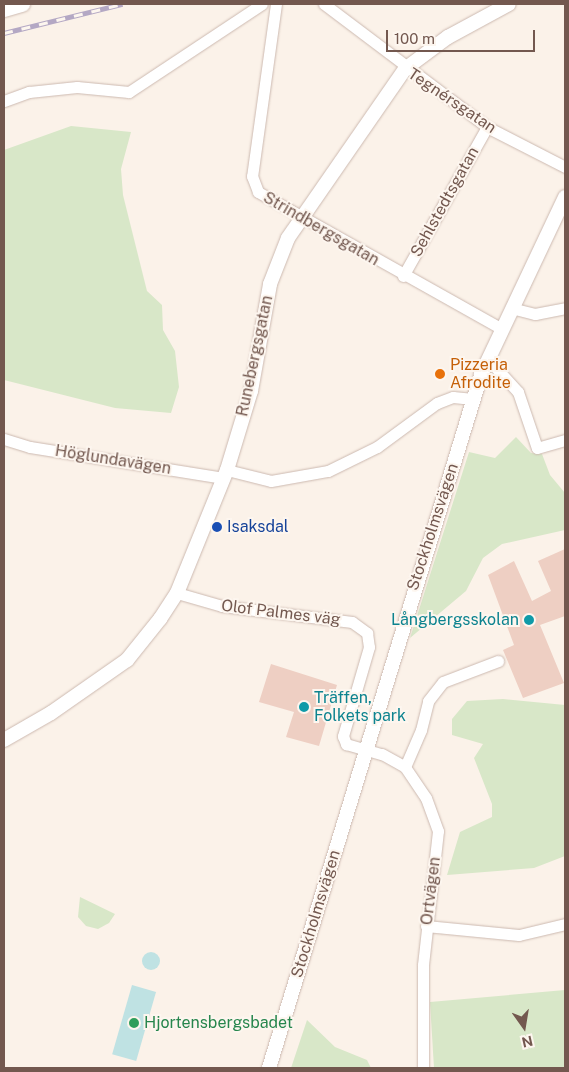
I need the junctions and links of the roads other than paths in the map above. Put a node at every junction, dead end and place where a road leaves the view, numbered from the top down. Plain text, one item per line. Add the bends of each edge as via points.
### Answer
1 (22, 4) edge
2 (262, 4) edge
3 (276, 4) edge
4 (324, 4) edge
5 (509, 4) edge
6 (4, 9) edge
7 (405, 69) junction
8 (4, 101) edge
9 (487, 127) junction
10 (565, 167) edge
11 (565, 197) edge
12 (302, 215) junction
13 (403, 276) junction
14 (511, 308) junction
15 (565, 308) edge
16 (500, 328) junction
17 (487, 358) junction
18 (473, 399) junction
19 (4, 439) edge
20 (565, 440) edge
21 (226, 474) junction
22 (177, 593) junction
23 (498, 661) dead end
24 (4, 740) edge
25 (365, 750) junction
26 (405, 767) junction
27 (565, 924) edge
28 (426, 926) junction
29 (269, 1068) edge
30 (423, 1068) edge

1 - 6 main road
2 - 8 street via 129,92 77,87 29,92
3 - 12 street, Strindbergsgatan via 252,181 258,192
4 - 7 street, Tegnérsgatan
5 - 7 street, Runebergsgatan via 448,36
7 - 9 street, Tegnérsgatan
7 - 12 street, Runebergsgatan
9 - 10 street, Tegnérsgatan
9 - 13 street, Sehlstedtsgatan
11 - 14 street, Stockholmsvägen
12 - 13 street, Strindbergsgatan
12 - 21 street, Runebergsgatan via 270,284 251,391
13 - 16 street, Strindbergsgatan
14 - 15 street via 535,314
14 - 16 street, Stockholmsvägen
16 - 17 street, Stockholmsvägen
17 - 18 street, Stockholmsvägen
17 - 20 street via 518,392 537,448
18 - 21 street, Höglundavägen via 453,397 436,403 377,447 328,471 271,482
18 - 25 street, Stockholmsvägen
19 - 21 street, Höglundavägen via 30,447
21 - 22 street, Runebergsgatan
22 - 24 street, Runebergsgatan via 127,660 66,703
22 - 25 street, Olof Palmes väg via 222,606 352,622 368,633 368,647 342,729 346,744
23 - 26 street via 443,682 428,701 421,730
25 - 26 street
25 - 29 street, Stockholmsvägen
26 - 28 street, Ortvägen via 426,798 438,830
27 - 28 street via 519,935
28 - 30 street, Ortvägen via 421,1000

